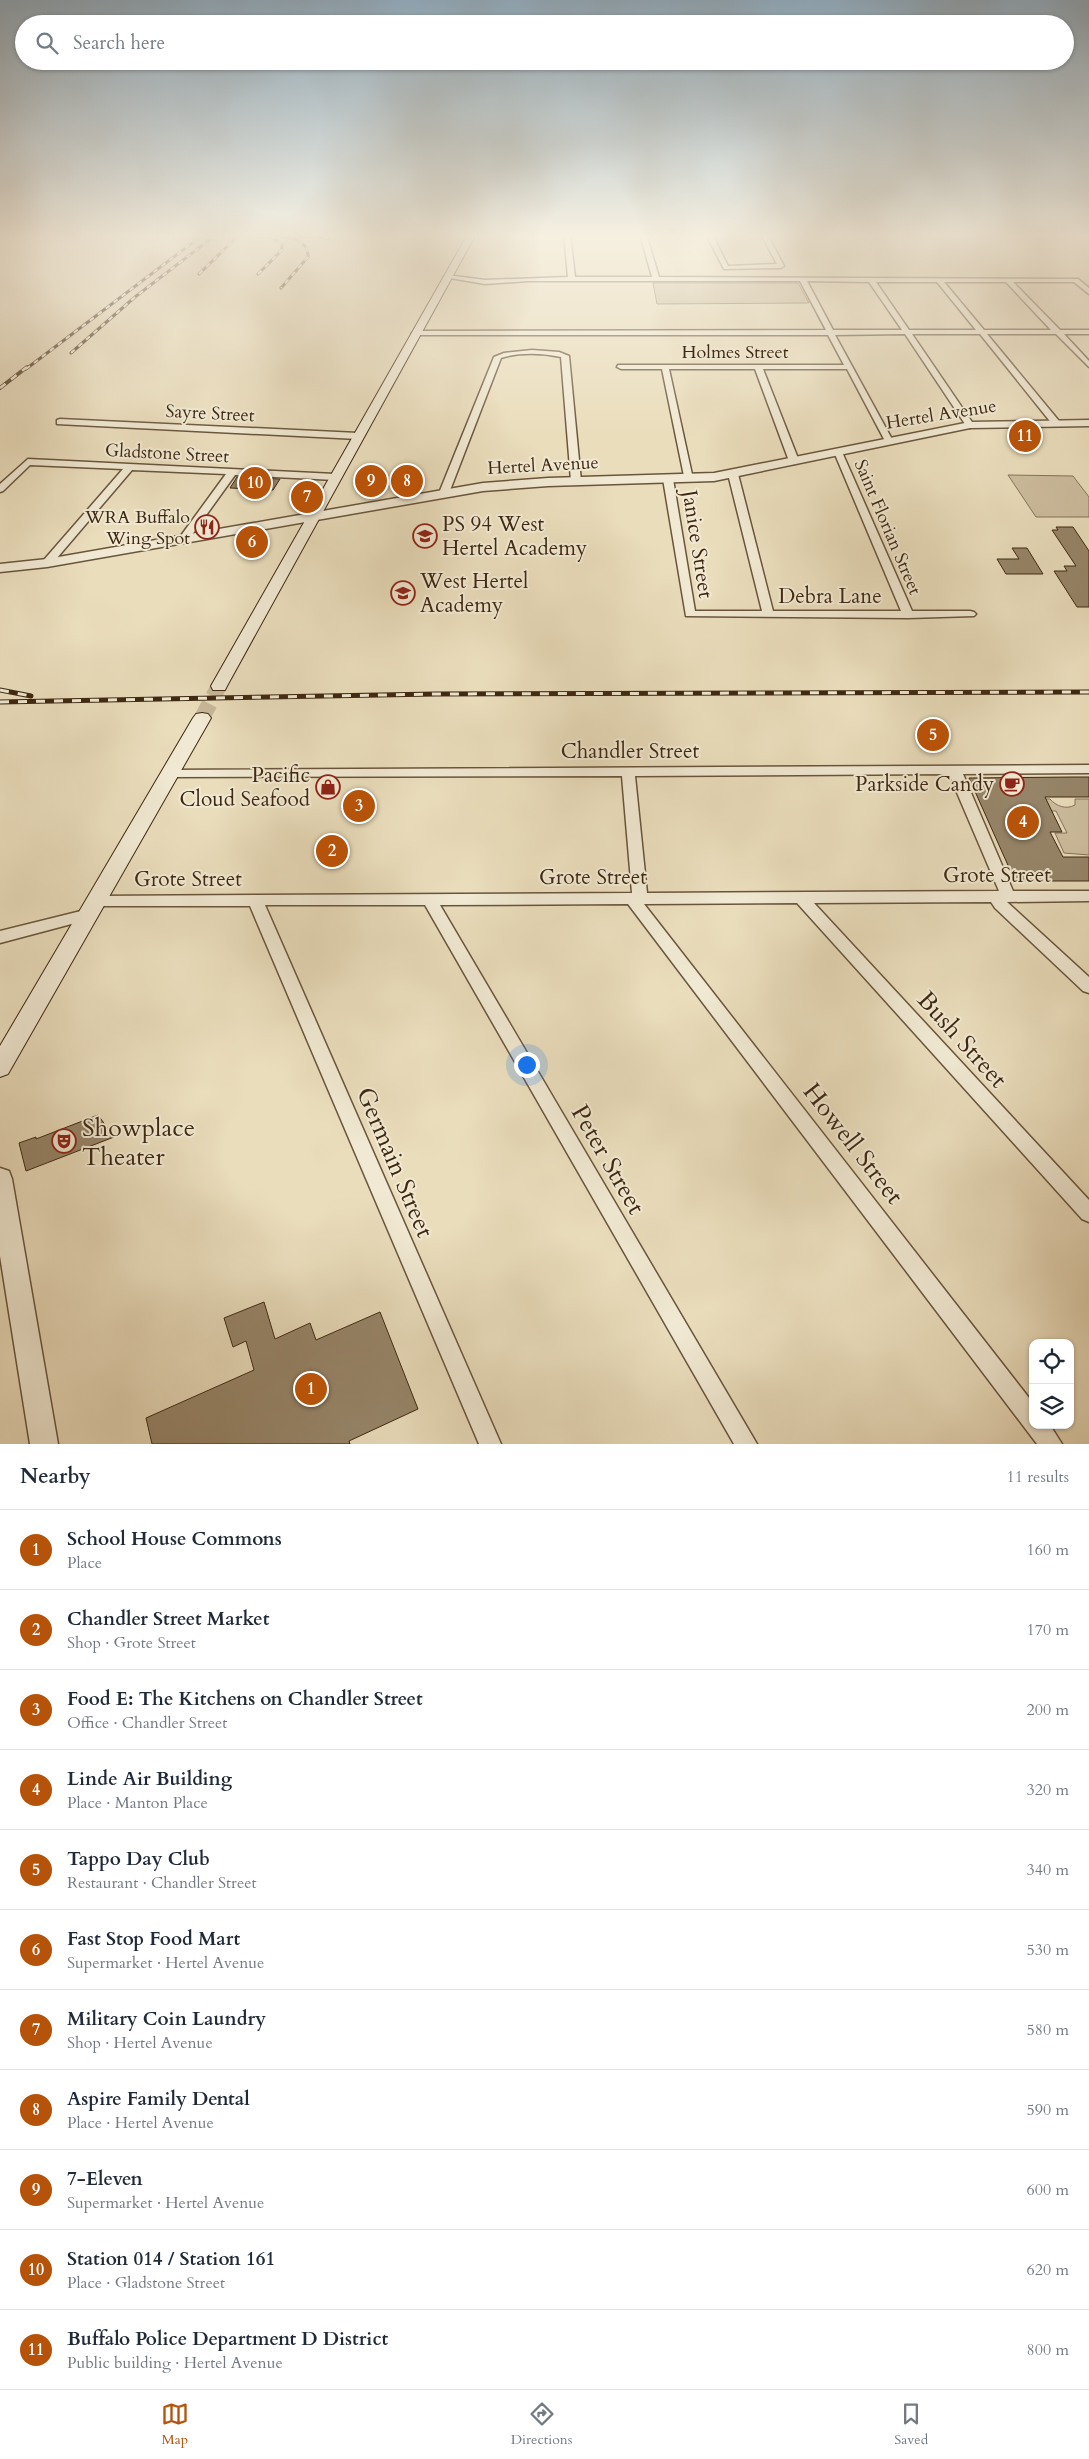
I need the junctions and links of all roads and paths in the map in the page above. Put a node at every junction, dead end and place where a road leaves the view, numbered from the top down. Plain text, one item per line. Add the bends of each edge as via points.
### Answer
1 (434, 301) edge
2 (815, 301) edge
3 (886, 301) edge
4 (957, 301) edge
5 (1028, 301) edge
6 (831, 332) junction
7 (906, 332) junction
8 (982, 332) junction
9 (1057, 332) junction
10 (1089, 332) edge
11 (416, 333) junction
12 (1089, 365) edge
13 (621, 366) dead end
14 (665, 367) junction
15 (758, 367) junction
16 (849, 367) junction
17 (60, 422) dead end
18 (1056, 423) junction
19 (1089, 423) edge
20 (970, 426) junction
21 (358, 436) junction
22 (889, 441) junction
23 (838, 452) junction
24 (794, 461) junction
25 (130, 467) junction
26 (232, 472) junction
27 (734, 474) junction
28 (335, 477) junction
29 (688, 478) junction
30 (668, 479) junction
31 (576, 481) junction
32 (0, 489) edge
33 (444, 493) junction
34 (315, 515) junction
35 (185, 538) junction
36 (47, 562) junction
37 (0, 568) edge
38 (690, 614) joint
39 (970, 614) dead end
40 (768, 615) junction
41 (908, 615) junction
42 (219, 686) tunnel mouth
43 (202, 718) tunnel mouth
44 (1089, 769) edge
45 (954, 770) junction
46 (628, 771) junction
47 (170, 774) junction
48 (1002, 896) junction
49 (1089, 896) edge
50 (800, 897) junction
51 (636, 898) junction
52 (429, 899) junction
53 (255, 900) junction
54 (92, 908) junction
55 (0, 937) edge
56 (1089, 987) edge
57 (1, 1062) edge
58 (0, 1180) edge
59 (1089, 1213) edge
60 (1029, 1416) edge
61 (1039, 1429) edge
62 (44, 1444) edge
63 (490, 1444) edge
64 (746, 1444) edge
65 (1050, 1444) edge

1 - 11 main road
2 - 6 street
3 - 7 street
4 - 8 street
5 - 9 street
6 - 7 street
6 - 11 street
6 - 16 street
7 - 8 street
7 - 20 street
8 - 9 street
8 - 18 street
9 - 10 street
9 - 12 street
11 - 21 main road
13 - 14 street, Holmes Street
14 - 15 street, Holmes Street
14 - 29 street
15 - 16 street, Holmes Street
15 - 24 street
16 - 22 street
17 - 21 street, Sayre Street
18 - 19 street, Hertel Avenue
18 - 20 street, Hertel Avenue
20 - 22 street, Hertel Avenue
21 - 28 main road
22 - 23 street, Hertel Avenue
23 - 24 street, Hertel Avenue
23 - 41 street, Saint Florian Street
24 - 27 street, Hertel Avenue
25 - 26 street, Gladstone Street
25 - 32 street, Gladstone Street via 28,462
25 - 36 street
26 - 28 street, Gladstone Street
26 - 35 street
27 - 29 street, Hertel Avenue
27 - 40 street
28 - 34 main road
29 - 30 street, Hertel Avenue
30 - 31 street, Hertel Avenue
30 - 38 street, Janice Street
31 - 33 street, Hertel Avenue
31 - 33 street via 565,356 505,354 498,357
33 - 34 street, Hertel Avenue
34 - 35 street, Hertel Avenue
34 - 42 main road
35 - 36 street, Hertel Avenue
36 - 37 street, Hertel Avenue
38 - 40 street, Debra Lane
39 - 41 street, Debra Lane
40 - 41 street, Debra Lane
43 - 47 main road
44 - 45 street, Chandler Street
45 - 46 street, Chandler Street
45 - 48 street
46 - 47 street, Chandler Street
46 - 51 street
47 - 54 main road
48 - 49 street, Grote Street
48 - 50 street, Grote Street
48 - 56 street via 1000,904
50 - 51 street, Grote Street
50 - 59 street, Bush Street
51 - 52 street, Grote Street
51 - 60 street, Howell Street
52 - 53 street, Grote Street
52 - 64 street, Peter Street
53 - 54 street, Grote Street
53 - 63 street, Germain Street
54 - 55 street, Grote Street
54 - 57 main road
58 - 62 street
61 - 65 street

